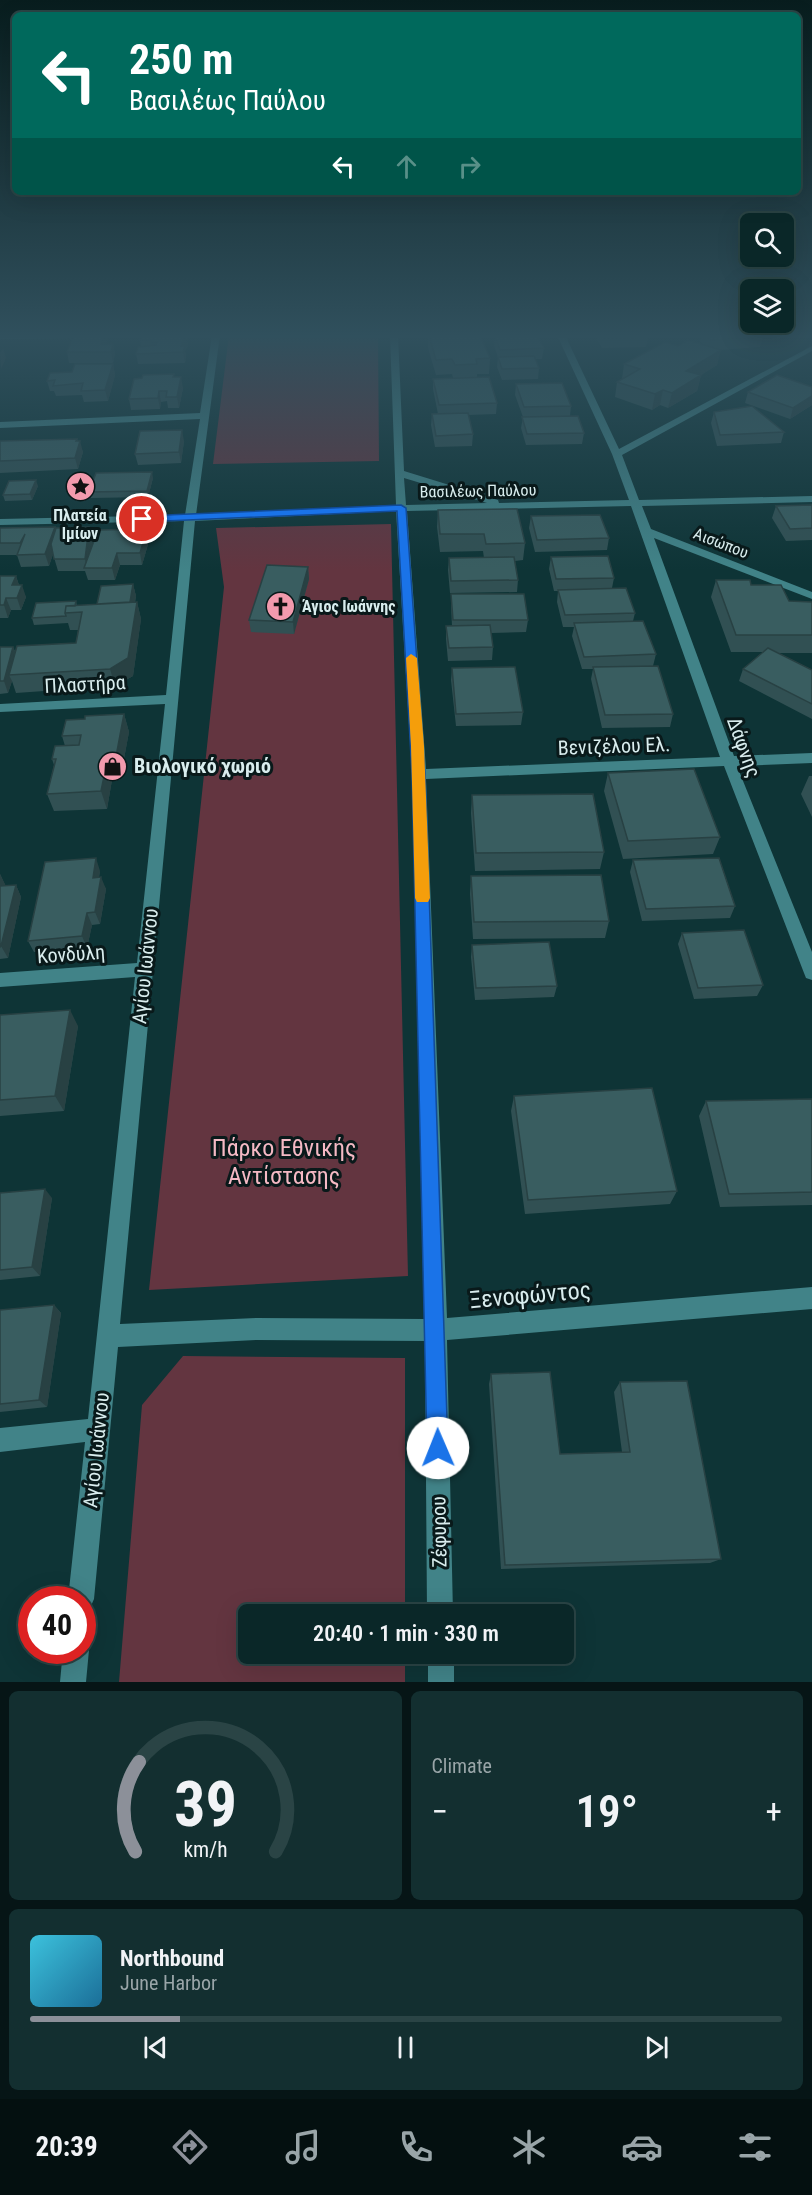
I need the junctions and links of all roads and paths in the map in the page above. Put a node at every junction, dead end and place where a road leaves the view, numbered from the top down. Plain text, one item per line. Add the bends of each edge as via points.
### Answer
1 (397, 413) edge
2 (598, 413) edge
3 (692, 413) edge
4 (204, 416) joint
5 (0, 425) edge
6 (617, 454) junction
7 (399, 473) junction
8 (812, 499) edge
9 (635, 504) junction
10 (508, 506) junction
11 (401, 508) junction
12 (190, 518) junction
13 (0, 522) edge
14 (646, 531) junction
15 (812, 596) edge
16 (172, 699) junction
17 (0, 708) edge
18 (812, 758) edge
19 (728, 760) junction
20 (419, 774) junction
21 (144, 969) junction
22 (812, 973) edge
23 (0, 980) edge
24 (812, 1298) edge
25 (436, 1330) junction
26 (108, 1336) junction
27 (99, 1429) junction
28 (0, 1440) edge
29 (82, 1586) edge
30 (440, 1604) edge
31 (75, 1664) edge
32 (441, 1664) edge
33 (73, 1682) edge
34 (441, 1682) edge

1 - 7 street, Ζέφυρου
2 - 6 street
3 - 6 street
4 - 5 street
4 - 12 street, Αγίου Ιωάννου
6 - 9 street
7 - 10 street
7 - 11 street, Ζέφυρου
8 - 9 street, Βασιλέως Παύλου
9 - 10 street, Βασιλέως Παύλου
9 - 14 street
10 - 11 street, Βασιλέως Παύλου
11 - 12 street, Βασιλέως Παύλου
11 - 20 street, Ζέφυρου
12 - 13 street, Βασιλέως Παύλου
12 - 16 street, Αγίου Ιωάννου
14 - 15 street, Αισώπου
14 - 19 street, Δάφνης
16 - 17 street, Πλαστήρα
16 - 21 street, Αγίου Ιωάννου
18 - 19 street, Βενιζέλου Ελ.
19 - 20 street, Βενιζέλου Ελ.
19 - 22 street, Δάφνης
20 - 25 street, Ζέφυρου
21 - 23 street, Κονδύλη
21 - 26 street, Αγίου Ιωάννου
24 - 25 street, Ξενοφώντος
25 - 26 street, Ξενοφώντος via 256,1329
25 - 30 street, Ζέφυρου
26 - 27 street, Αγίου Ιωάννου
27 - 28 street
27 - 29 street, Αγίου Ιωάννου
31 - 33 street
32 - 34 street

